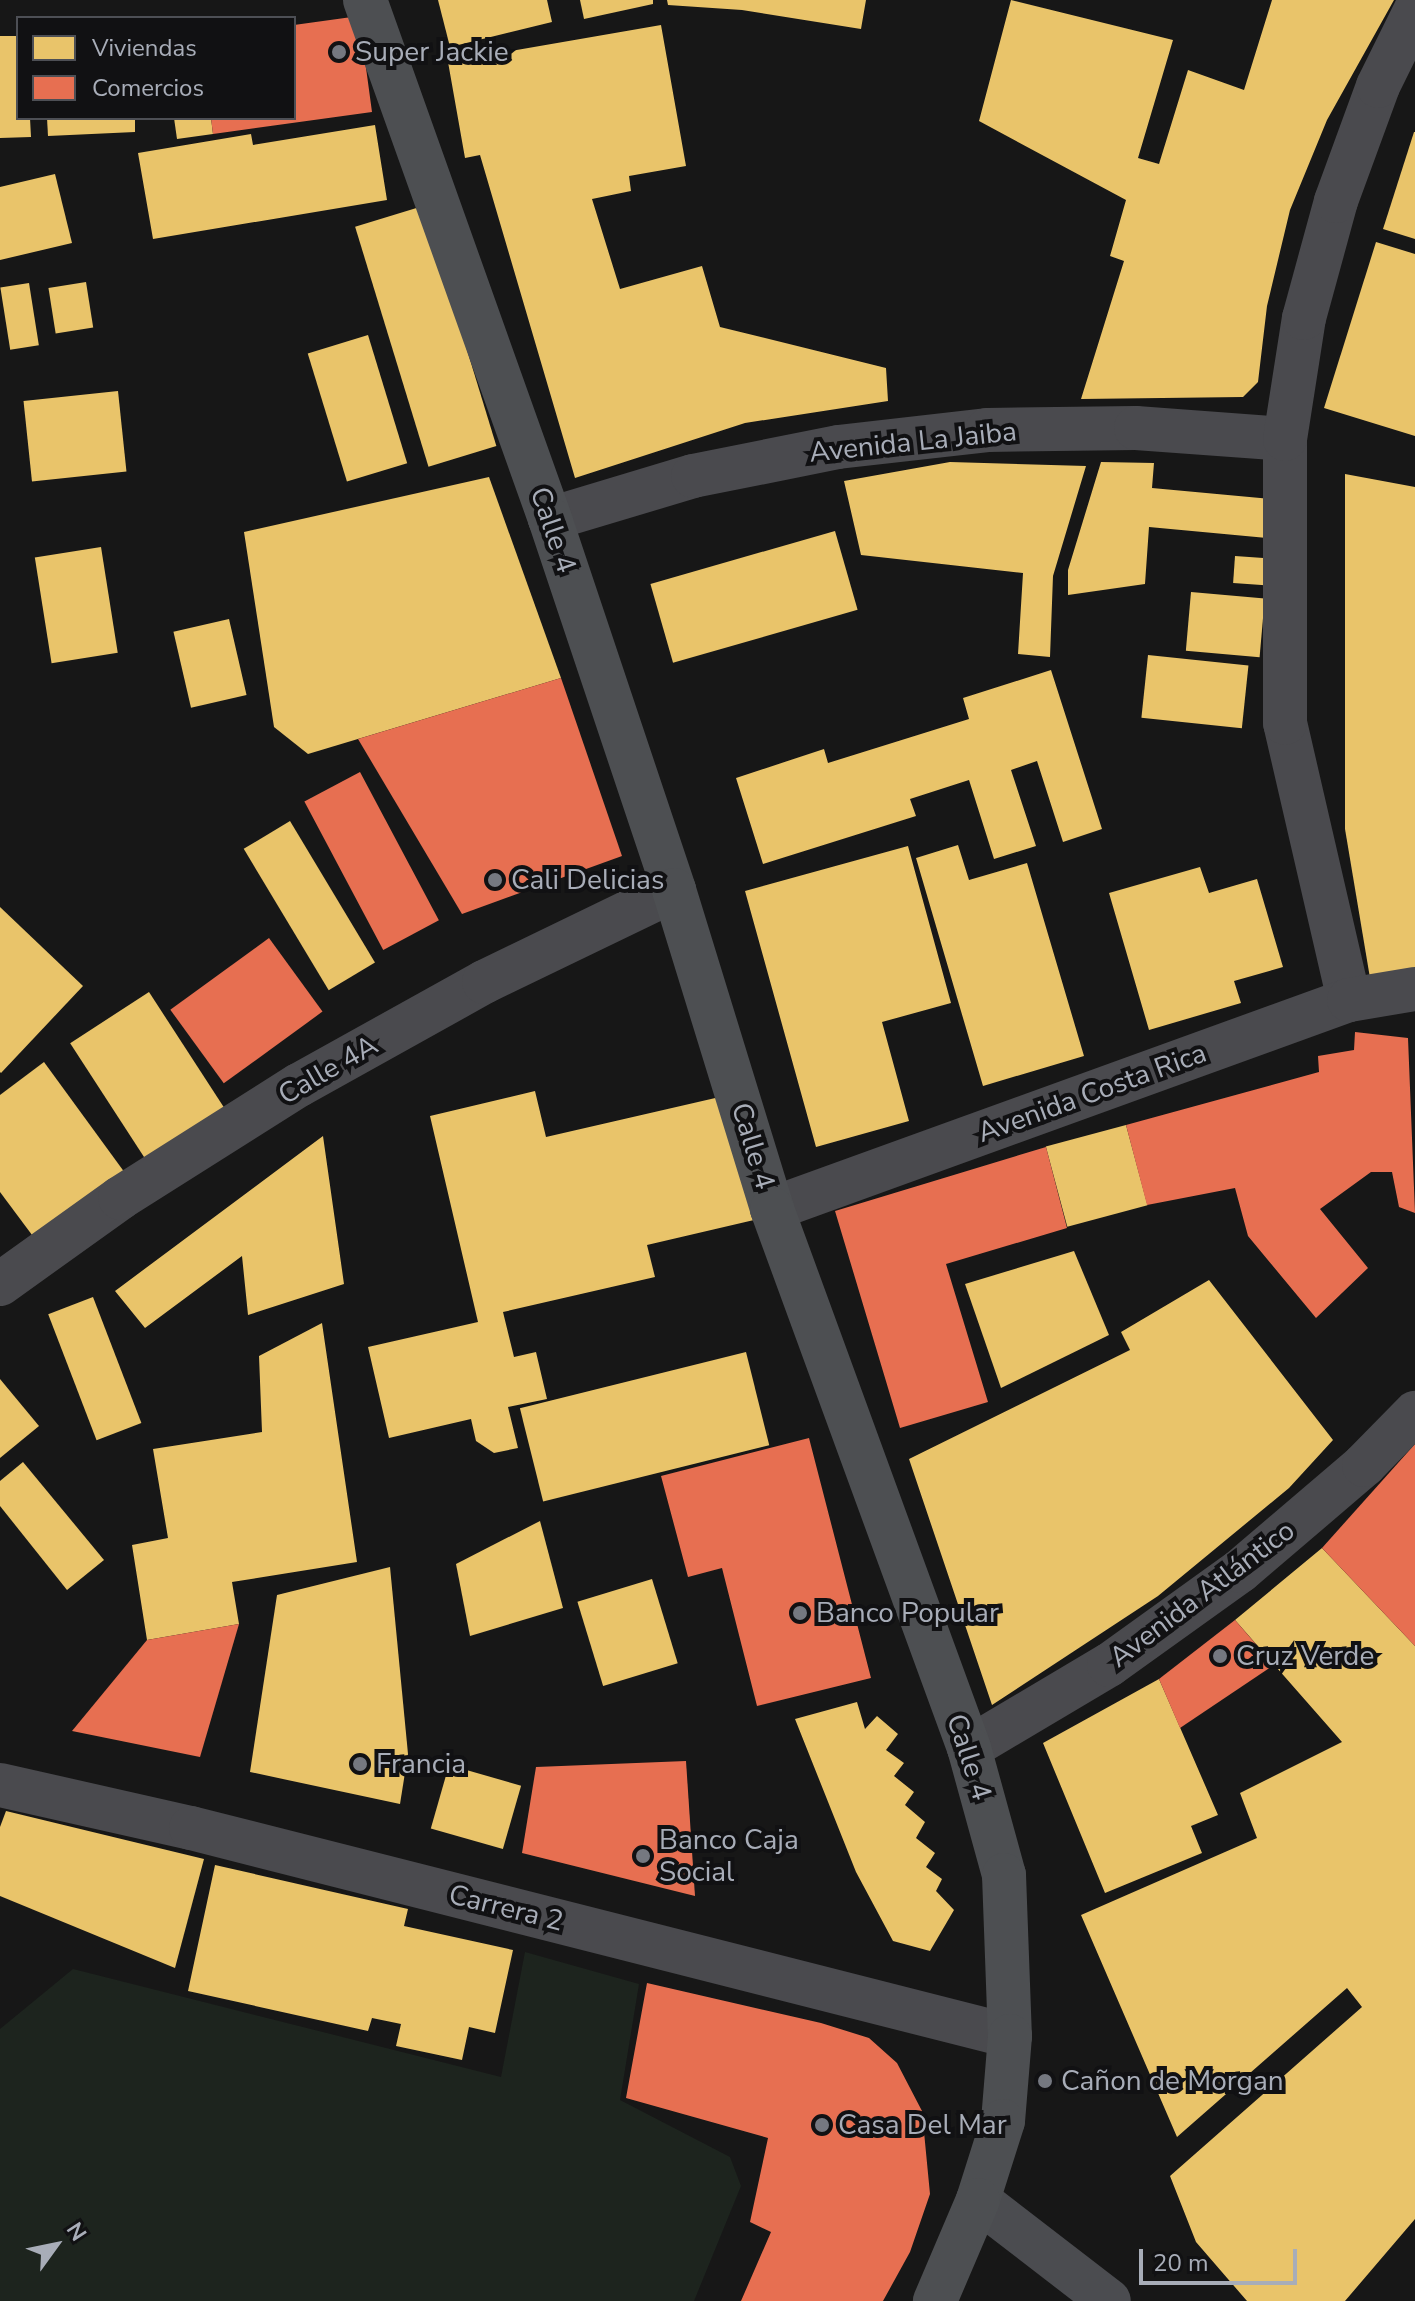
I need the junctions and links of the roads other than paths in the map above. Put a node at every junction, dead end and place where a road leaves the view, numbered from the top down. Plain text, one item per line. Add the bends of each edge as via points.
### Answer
1 (365, 0) edge
2 (1415, 11) edge
3 (1285, 439) junction
4 (550, 519) junction
5 (674, 890) junction
6 (1415, 989) edge
7 (1349, 1000) junction
8 (772, 1209) junction
9 (0, 1284) edge
10 (1415, 1413) edge
11 (969, 1748) junction
12 (0, 1785) edge
13 (1010, 2036) junction
14 (978, 2200) junction
15 (935, 2301) edge
16 (1109, 2301) edge

1 - 4 main road, Calle 4
2 - 3 street via 1378,86 1336,201 1304,318
3 - 4 street, Avenida La Jaiba via 1136,428 987,430 883,442 693,476
3 - 7 street via 1285,723
4 - 5 main road, Calle 4
5 - 8 main road, Calle 4
5 - 9 street, Calle 4A via 484,982 299,1085 120,1198
6 - 7 street, Avenida Costa Rica
7 - 8 street, Avenida Costa Rica
8 - 11 main road, Calle 4
10 - 11 street, Avenida Atlántico via 1364,1465 1240,1571 1109,1665
11 - 13 main road, Calle 4 via 1004,1875
12 - 13 street, Carrera 2 via 191,1828
13 - 14 main road, Calle 4 via 1003,2121
14 - 15 main road, Calle 4
14 - 16 street

